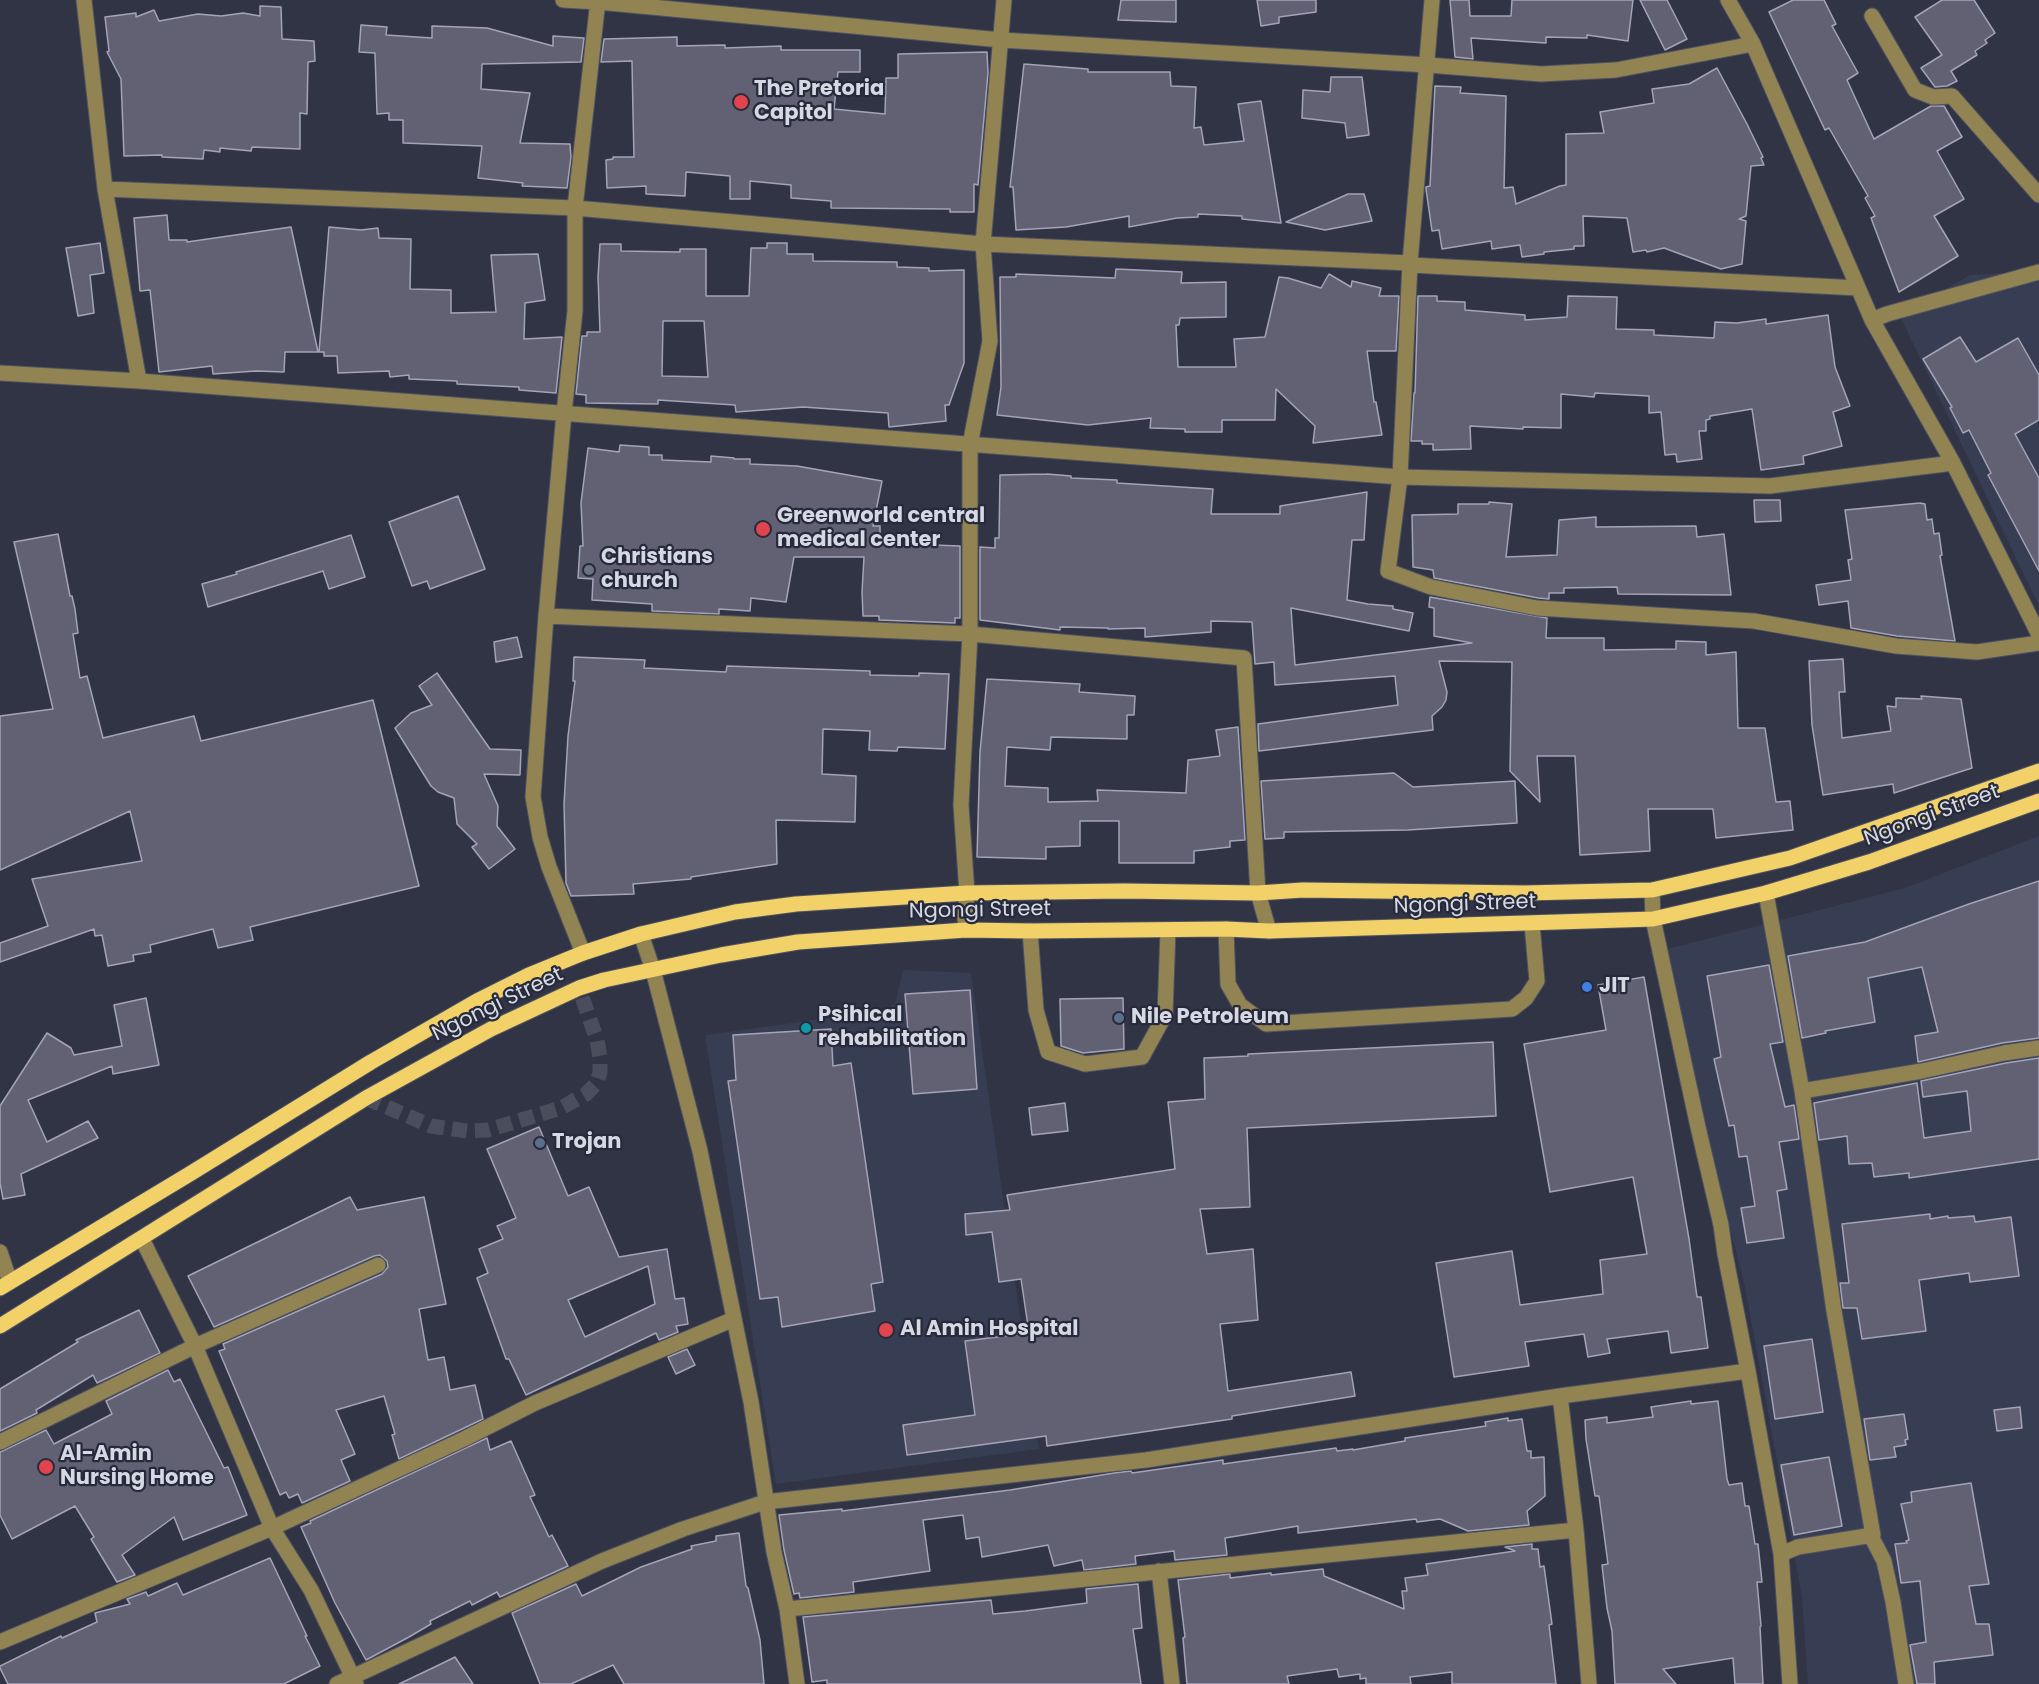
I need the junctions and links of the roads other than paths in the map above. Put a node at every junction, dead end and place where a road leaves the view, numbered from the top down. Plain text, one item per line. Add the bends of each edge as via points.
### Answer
1 (84, 0) edge
2 (563, 0) edge
3 (1004, 0) edge
4 (1432, 0) edge
5 (1728, 0) edge
6 (598, 1) edge
7 (1872, 16) dead end
8 (1001, 40) junction
9 (1753, 44) junction
10 (1428, 65) junction
11 (105, 189) junction
12 (2039, 195) edge
13 (575, 208) junction
14 (983, 244) junction
15 (1410, 263) junction
16 (2039, 272) edge
17 (1858, 288) junction
18 (1872, 320) junction
19 (0, 373) edge
20 (139, 381) junction
21 (564, 413) junction
22 (970, 445) junction
23 (1953, 464) junction
24 (1400, 477) junction
25 (546, 616) junction
26 (970, 634) junction
27 (2039, 635) edge
28 (2039, 643) edge
29 (2039, 771) edge
30 (2039, 801) edge
31 (1652, 890) junction
32 (967, 892) junction
33 (1257, 893) junction
34 (1766, 893) junction
35 (1653, 919) junction
36 (1532, 924) junction
37 (1226, 929) junction
38 (966, 930) junction
39 (1168, 930) junction
40 (1269, 931) junction
41 (1030, 932) junction
42 (641, 934) junction
43 (583, 953) junction
44 (652, 970) junction
45 (2039, 1048) edge
46 (1802, 1091) junction
47 (142, 1239) junction
48 (0, 1252) edge
49 (378, 1265) dead end
50 (5, 1285) edge
51 (734, 1319) junction
52 (0, 1326) edge
53 (195, 1346) junction
54 (1748, 1371) junction
55 (1560, 1396) junction
56 (0, 1442) edge
57 (765, 1502) junction
58 (273, 1528) junction
59 (1576, 1530) junction
60 (1873, 1534) junction
61 (1781, 1554) junction
62 (1160, 1571) junction
63 (787, 1609) junction
64 (0, 1642) edge
65 (354, 1680) edge
66 (337, 1684) edge
67 (797, 1684) edge
68 (1172, 1684) edge
69 (1589, 1684) edge
70 (1790, 1684) edge
71 (1906, 1684) edge

1 - 11 street
2 - 6 street
3 - 8 street
4 - 10 street
5 - 9 street
6 - 8 street
6 - 13 street
7 - 12 street via 1915,90 1933,97 1952,96
8 - 10 street
8 - 14 street
9 - 10 street via 1616,70 1541,74
9 - 17 street
10 - 15 street
11 - 13 street
11 - 20 street
13 - 14 street
13 - 21 street via 575,312
14 - 15 street
14 - 22 street via 990,341
15 - 17 street
15 - 24 street
16 - 18 street
17 - 18 street
18 - 23 street
19 - 20 street
20 - 21 street
21 - 22 street
21 - 25 street
22 - 24 street
22 - 26 street
23 - 24 street via 1770,486
23 - 27 street
24 - 28 street via 1388,571 1431,587 1537,608 1754,621 1896,646 1977,652
25 - 26 street
25 - 43 street via 533,797 549,867
26 - 32 street via 961,805
26 - 33 street via 1244,658
29 - 31 main road, Ngongi Street via 1790,858
30 - 34 main road, Ngongi Street via 1869,862
31 - 33 main road, Ngongi Street
31 - 35 street
32 - 33 main road, Ngongi Street
32 - 38 street
32 - 42 main road, Ngongi Street via 755,909
33 - 40 street
34 - 35 main road, Ngongi Street
34 - 46 street
35 - 36 main road, Ngongi Street
35 - 54 street via 1722,1225
36 - 37 street via 1537,981 1526,998 1512,1009 1266,1024 1240,1005 1228,984
36 - 40 main road, Ngongi Street
37 - 39 main road, Ngongi Street
37 - 40 main road, Ngongi Street
38 - 41 main road, Ngongi Street
38 - 44 main road, Ngongi Street via 798,942
39 - 41 main road, Ngongi Street
39 - 41 street via 1165,1015 1142,1057 1085,1064 1048,1052 1036,1010
42 - 43 main road, Ngongi Street
42 - 44 street
43 - 50 main road, Ngongi Street via 477,1001
44 - 47 main road, Ngongi Street via 579,988 491,1029 366,1098
44 - 51 street via 700,1151
45 - 46 street
46 - 60 street via 1834,1311
47 - 52 main road, Ngongi Street
47 - 53 street
48 - 50 street
49 - 53 street
51 - 57 street
51 - 58 street via 535,1403
53 - 56 street
53 - 58 street
54 - 55 street
54 - 61 street
55 - 57 street via 1146,1460
55 - 59 street
57 - 63 street
57 - 65 street via 602,1562
58 - 64 street
58 - 65 street via 311,1590
59 - 62 street
59 - 69 street
60 - 61 street via 1798,1547
60 - 71 street via 1884,1561
61 - 70 street
62 - 63 street
62 - 68 street
63 - 67 street
65 - 66 street

